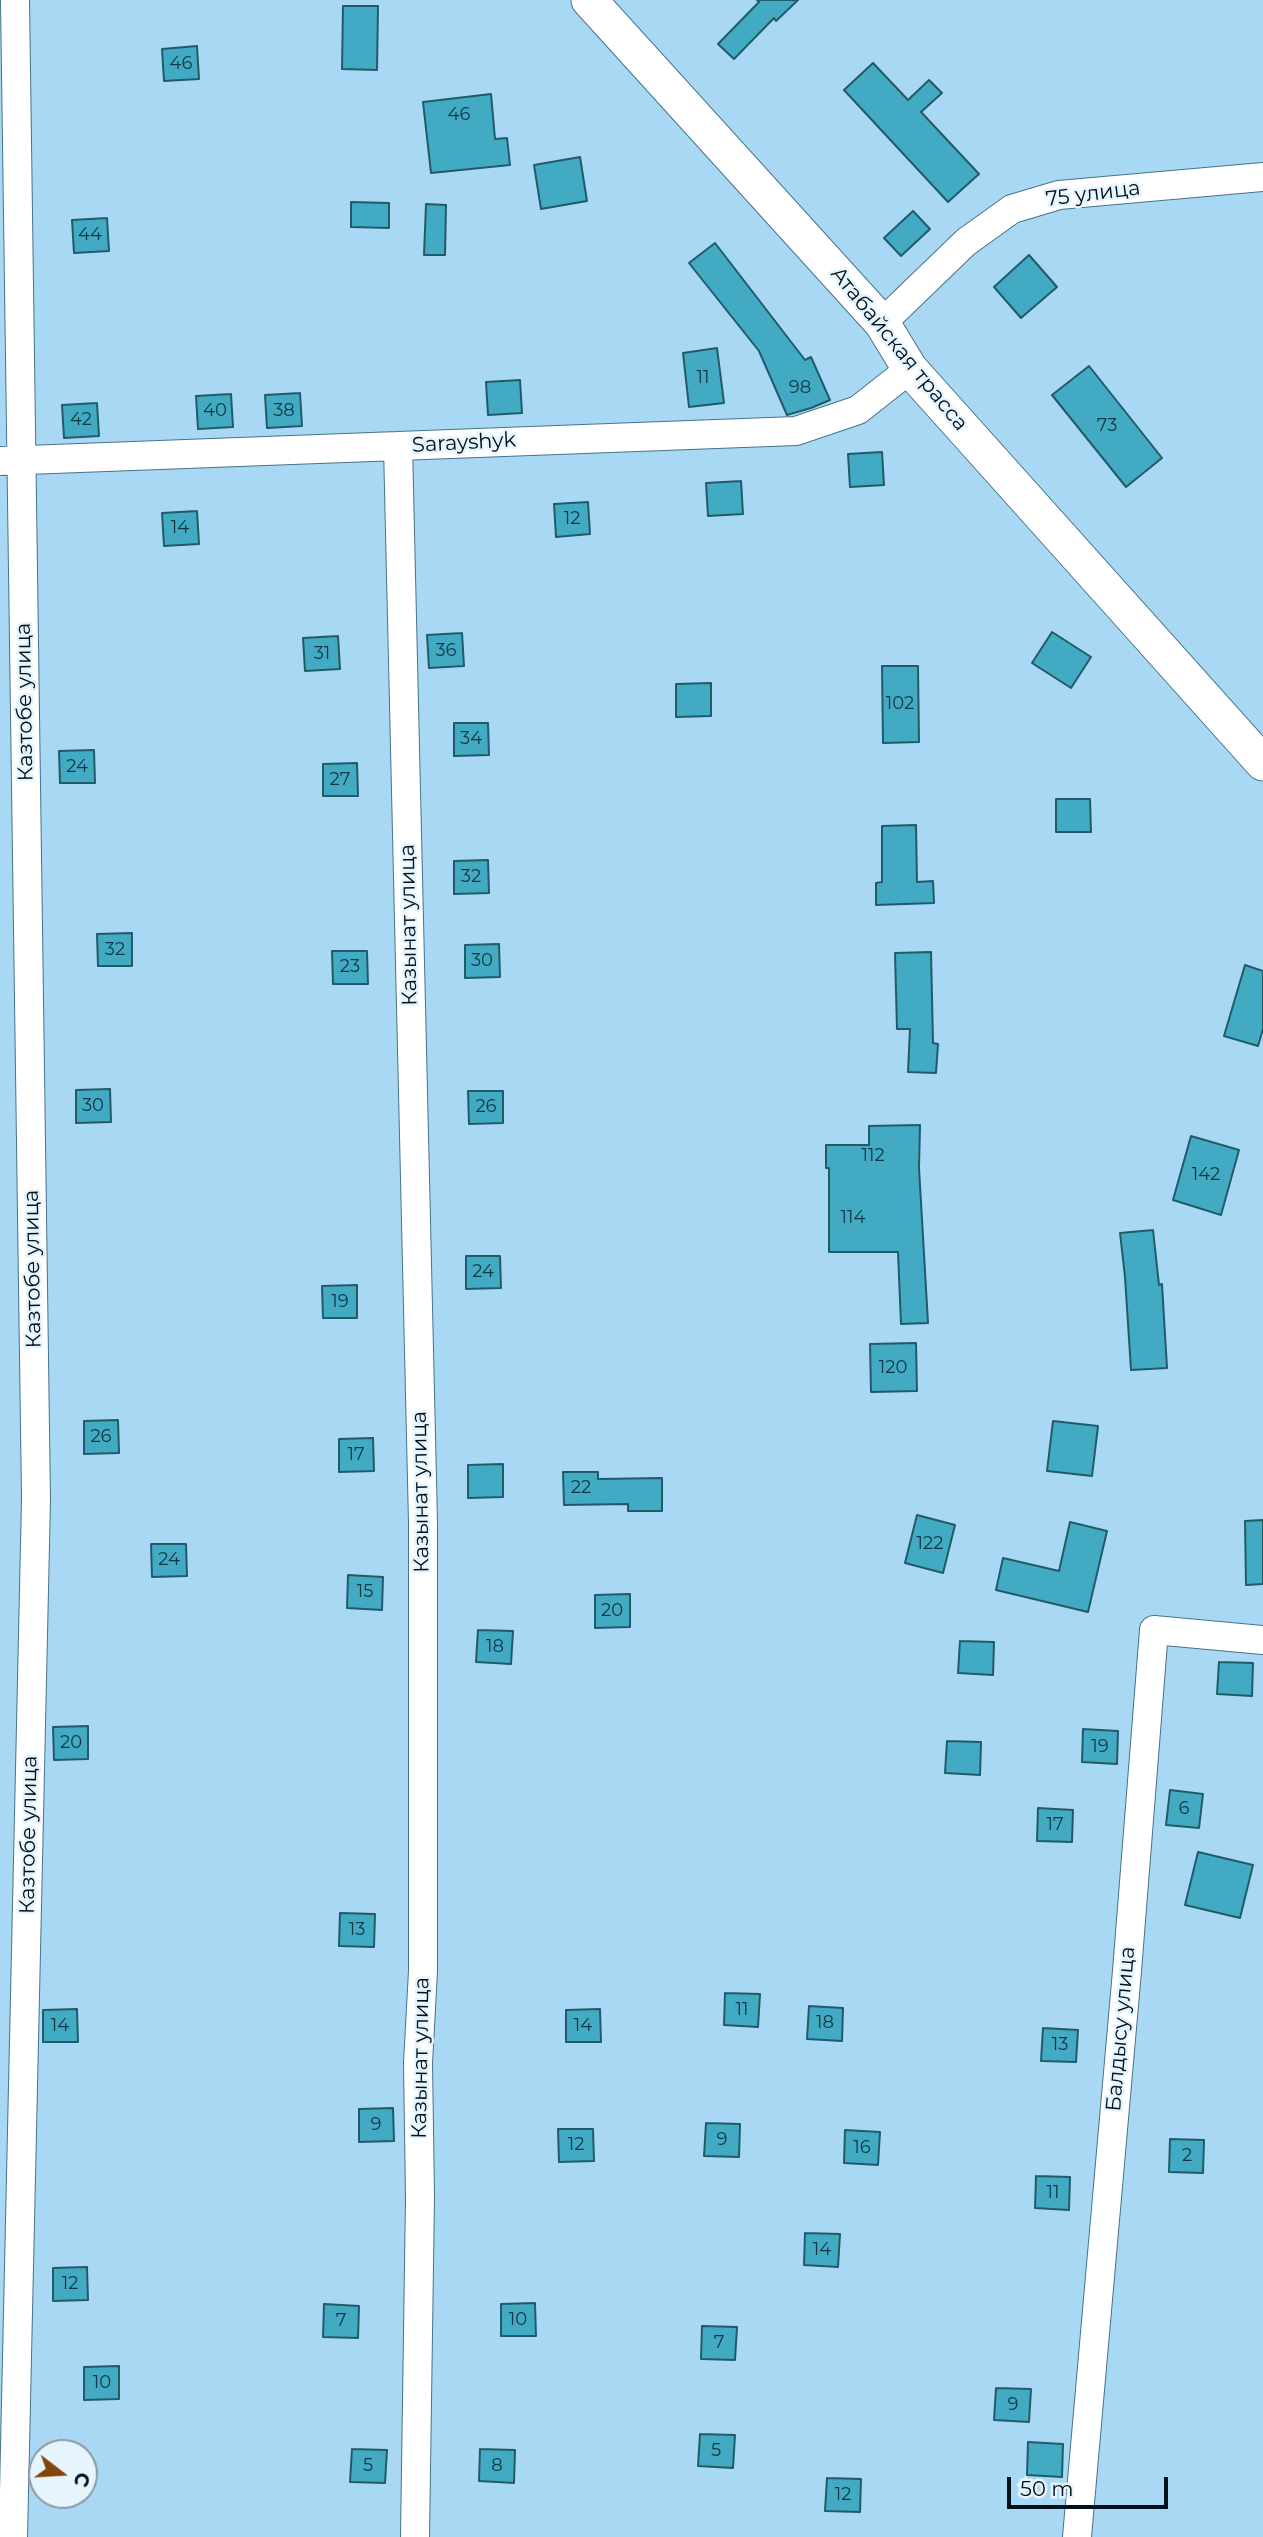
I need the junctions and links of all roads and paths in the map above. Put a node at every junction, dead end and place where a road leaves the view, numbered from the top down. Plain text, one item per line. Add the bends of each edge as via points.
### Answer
1 (15, 0) edge
2 (589, 0) edge
3 (1263, 177) edge
4 (882, 323) junction
5 (911, 369) junction
6 (398, 446) junction
7 (11, 461) edge
8 (1263, 763) edge
9 (1263, 1640) edge
10 (13, 2537) edge
11 (415, 2537) edge
12 (1077, 2537) edge

1 - 7 street, Казтобе улица
2 - 4 main road, Атабайская трасса
3 - 4 street, 75 улица via 1059,195 1012,209 966,242
4 - 5 main road, Атабайская трасса
5 - 6 street, Sarayshyk via 858,410 796,431
5 - 8 main road, Атабайская трасса
6 - 7 street, Sarayshyk
6 - 11 street, Казынат улица via 423,1523 423,1971 418,2063
7 - 10 street, Казтобе улица via 36,1499
9 - 12 street, Балдысу улица via 1154,1630

